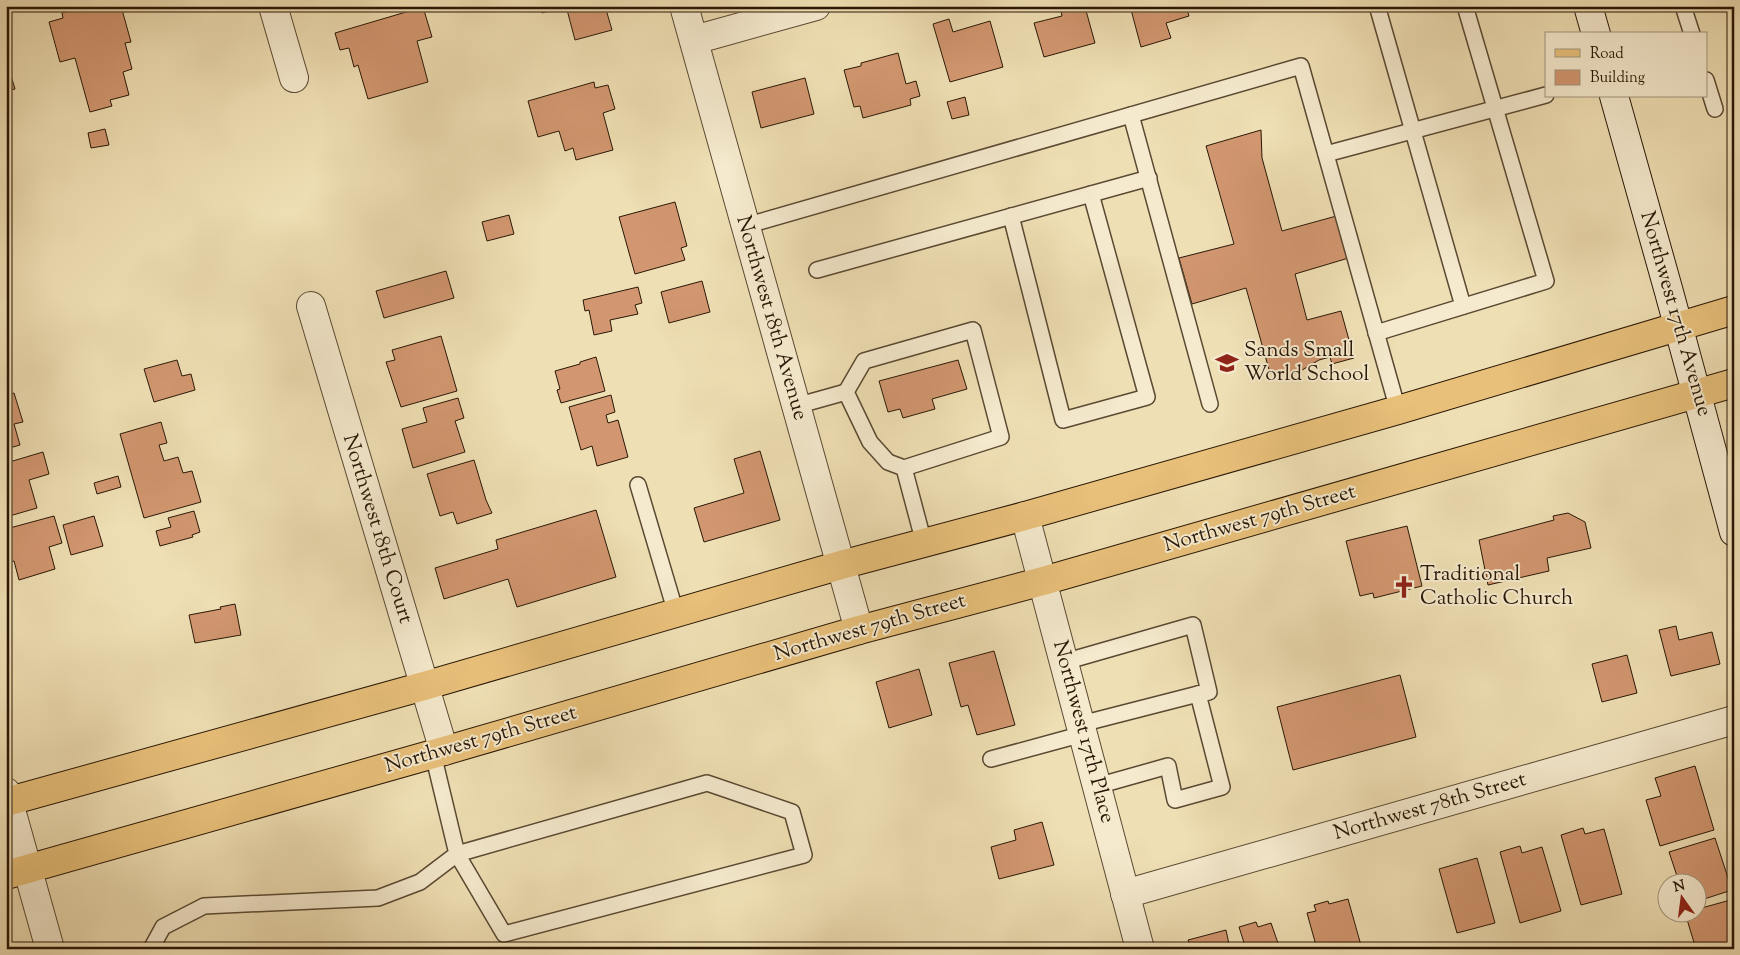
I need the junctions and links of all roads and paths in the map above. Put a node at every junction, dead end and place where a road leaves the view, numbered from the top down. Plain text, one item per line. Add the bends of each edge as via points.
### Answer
1 (273, 6) edge
2 (684, 6) edge
3 (816, 6) edge
4 (1465, 6) edge
5 (1588, 6) edge
6 (1683, 6) edge
7 (1378, 9) dead end
8 (1595, 32) edge
9 (1691, 32) edge
10 (694, 40) junction
11 (294, 78) dead end
12 (1708, 86) edge
13 (1545, 95) edge
14 (1615, 98) edge
15 (1496, 109) junction
16 (1715, 109) dead end
17 (1132, 115) junction
18 (1412, 131) junction
19 (1326, 154) junction
20 (1148, 178) junction
21 (1090, 194) junction
22 (1011, 216) junction
23 (745, 226) junction
24 (817, 270) dead end
25 (311, 306) dead end
26 (1463, 306) junction
27 (1734, 310) edge
28 (1679, 326) junction
29 (1376, 333) junction
30 (1734, 383) edge
31 (846, 392) junction
32 (1697, 393) junction
33 (1210, 404) dead end
34 (796, 406) junction
35 (1398, 410) junction
36 (904, 468) junction
37 (638, 485) dead end
38 (1732, 514) edge
39 (1025, 516) junction
40 (924, 543) junction
41 (841, 566) junction
42 (1042, 581) junction
43 (676, 613) junction
44 (859, 630) junction
45 (1064, 662) junction
46 (424, 686) junction
47 (1198, 694) junction
48 (1734, 720) edge
49 (1082, 729) junction
50 (438, 753) junction
51 (991, 759) dead end
52 (1097, 786) junction
53 (7, 799) edge
54 (457, 854) junction
55 (17, 872) edge
56 (1125, 894) junction
57 (50, 949) edge
58 (151, 949) edge
59 (1140, 949) edge

1 - 11 street
2 - 10 street, Northwest 18th Avenue
3 - 10 street
4 - 15 lane
5 - 8 street
6 - 9 lane
7 - 18 lane
10 - 23 street, Northwest 18th Avenue
12 - 16 lane
13 - 15 lane
14 - 28 street, Northwest 17th Avenue
15 - 18 lane
15 - 26 lane via 1546,281
17 - 19 lane via 1301,66
17 - 20 lane
17 - 23 lane
18 - 19 lane
18 - 26 lane
19 - 29 lane
20 - 21 lane
20 - 33 lane
21 - 22 lane
21 - 22 lane via 1147,397 1063,420
22 - 24 lane
23 - 34 street, Northwest 18th Avenue
25 - 46 street, Northwest 18th Court
26 - 29 lane
27 - 28 main road
28 - 32 street, Northwest 17th Avenue
28 - 35 main road
29 - 35 lane
30 - 32 main road, Northwest 79th Street
31 - 34 lane
31 - 36 lane via 870,442 888,462
31 - 36 lane via 864,361 973,330 1001,437
32 - 38 street, Northwest 17th Avenue
32 - 42 main road, Northwest 79th Street
34 - 41 street, Northwest 18th Avenue
35 - 39 main road
36 - 40 lane
37 - 43 lane
39 - 40 main road
39 - 42 street, Northwest 17th Place
40 - 41 main road
41 - 43 main road
41 - 44 street, Northwest 18th Avenue
42 - 44 main road, Northwest 79th Street
42 - 45 street, Northwest 17th Place
43 - 46 main road
44 - 50 main road, Northwest 79th Street
45 - 47 lane via 1193,625 1209,692
45 - 49 street, Northwest 17th Place
46 - 50 street, Northwest 18th Court
46 - 53 main road
47 - 49 lane
47 - 52 lane via 1222,786 1175,800 1168,766
48 - 56 street, Northwest 78th Street
49 - 51 lane
49 - 52 street, Northwest 17th Place
50 - 54 lane
50 - 55 main road, Northwest 79th Street
52 - 56 street, Northwest 17th Place
53 - 55 street
54 - 54 lane via 707,784 792,812 804,855 504,934
54 - 58 lane via 420,882 378,898 204,906 163,927
55 - 57 street
56 - 59 street, Northwest 17th Place

